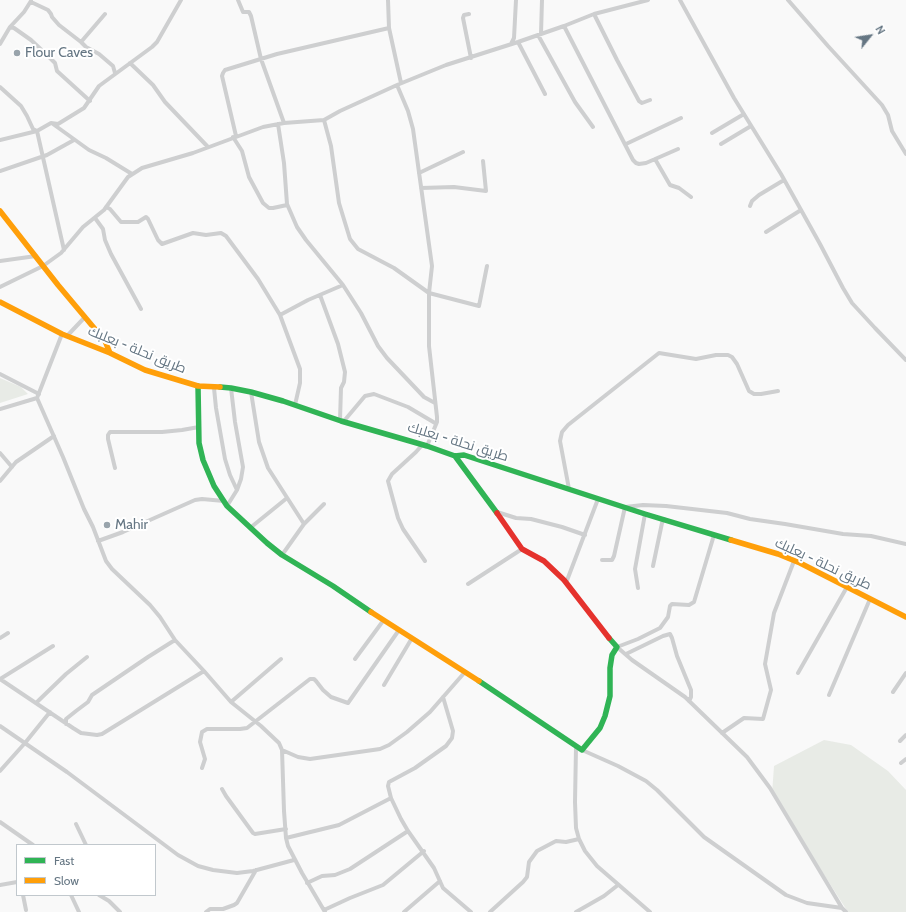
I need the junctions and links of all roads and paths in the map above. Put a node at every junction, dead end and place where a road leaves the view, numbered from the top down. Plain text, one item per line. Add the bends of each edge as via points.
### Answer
1 (181, 0) edge
2 (238, 0) edge
3 (388, 0) edge
4 (516, 0) edge
5 (542, 0) edge
6 (648, 0) edge
7 (680, 0) edge
8 (788, 0) edge
9 (30, 1) edge
10 (105, 14) dead end
11 (469, 14) dead end
12 (594, 14) junction
13 (564, 26) junction
14 (10, 27) junction
15 (389, 28) junction
16 (540, 34) junction
17 (81, 42) junction
18 (518, 42) junction
19 (0, 44) edge
20 (511, 44) junction
21 (472, 58) junction
22 (261, 59) junction
23 (130, 63) junction
24 (115, 73) junction
25 (401, 83) junction
26 (397, 86) junction
27 (0, 87) edge
28 (545, 94) dead end
29 (650, 100) dead end
30 (90, 101) junction
31 (744, 114) junction
32 (681, 118) dead end
33 (324, 120) junction
34 (51, 123) junction
35 (284, 123) junction
36 (278, 124) junction
37 (751, 126) junction
38 (592, 127) dead end
39 (37, 131) junction
40 (712, 133) dead end
41 (234, 137) junction
42 (0, 140) edge
43 (74, 140) junction
44 (626, 144) junction
45 (721, 144) dead end
46 (208, 147) junction
47 (678, 149) dead end
48 (463, 152) dead end
49 (906, 154) edge
50 (43, 156) junction
51 (655, 159) junction
52 (483, 161) dead end
53 (0, 171) edge
54 (419, 173) junction
55 (132, 174) junction
56 (784, 180) junction
57 (421, 188) junction
58 (691, 197) dead end
59 (287, 205) junction
60 (750, 206) dead end
61 (106, 207) junction
62 (801, 210) junction
63 (0, 211) edge
64 (95, 218) junction
65 (766, 232) dead end
66 (64, 250) junction
67 (36, 256) junction
68 (0, 261) edge
69 (43, 266) junction
70 (487, 266) dead end
71 (343, 285) junction
72 (0, 287) edge
73 (429, 293) junction
74 (320, 295) junction
75 (0, 302) edge
76 (141, 309) dead end
77 (280, 314) junction
78 (85, 317) junction
79 (64, 335) junction
80 (110, 352) junction
81 (906, 360) edge
82 (0, 374) edge
83 (198, 386) junction
84 (214, 388) junction
85 (231, 388) junction
86 (778, 391) dead end
87 (251, 392) junction
88 (38, 396) junction
89 (435, 403) junction
90 (295, 405) junction
91 (0, 409) edge
92 (342, 421) junction
93 (435, 423) junction
94 (199, 427) junction
95 (54, 436) junction
96 (425, 445) junction
97 (0, 453) edge
98 (455, 456) junction
99 (12, 467) junction
100 (115, 468) dead end
101 (0, 481) edge
102 (569, 489) junction
103 (237, 490) junction
104 (287, 498) junction
105 (598, 499) junction
106 (226, 503) junction
107 (324, 504) dead end
108 (625, 507) junction
109 (497, 512) junction
110 (645, 514) junction
111 (664, 520) junction
112 (304, 524) junction
113 (250, 528) junction
114 (585, 535) junction
115 (714, 535) junction
116 (98, 541) junction
117 (906, 544) edge
118 (522, 549) junction
119 (282, 555) junction
120 (602, 560) dead end
121 (794, 560) junction
122 (425, 561) dead end
123 (653, 566) dead end
124 (468, 584) dead end
125 (566, 584) junction
126 (847, 587) junction
127 (638, 588) dead end
128 (870, 599) junction
129 (906, 617) edge
130 (383, 621) junction
131 (399, 630) junction
132 (656, 630) junction
133 (8, 633) dead end
134 (659, 637) junction
135 (0, 638) edge
136 (412, 638) junction
137 (175, 640) junction
138 (53, 646) dead end
139 (617, 647) junction
140 (626, 654) junction
141 (87, 657) dead end
142 (355, 658) dead end
143 (281, 659) dead end
144 (204, 671) junction
145 (465, 672) junction
146 (798, 673) dead end
147 (906, 673) edge
148 (0, 679) edge
149 (384, 685) dead end
150 (892, 692) dead end
151 (829, 695) dead end
152 (443, 697) junction
153 (689, 701) junction
154 (230, 702) junction
155 (36, 703) junction
156 (50, 712) junction
157 (255, 722) junction
158 (66, 724) junction
159 (0, 726) edge
160 (722, 733) junction
161 (906, 735) edge
162 (900, 741) dead end
163 (25, 743) junction
164 (576, 747) junction
165 (282, 750) junction
166 (582, 750) junction
167 (906, 759) edge
168 (901, 763) dead end
169 (202, 768) dead end
170 (0, 770) edge
171 (222, 788) dead end
172 (391, 798) junction
173 (0, 822) edge
174 (76, 824) dead end
175 (286, 829) junction
176 (408, 831) junction
177 (286, 838) junction
178 (579, 840) junction
179 (32, 844) edge
180 (86, 844) edge
181 (424, 852) junction
182 (294, 860) junction
183 (256, 870) junction
184 (440, 881) junction
185 (16, 882) edge
186 (307, 883) junction
187 (618, 884) junction
188 (0, 885) edge
189 (24, 896) edge
190 (71, 896) edge
191 (100, 896) edge
192 (842, 908) junction
193 (26, 910) dead end
194 (325, 911) edge
195 (79, 912) edge
196 (120, 912) edge
197 (206, 912) edge
198 (404, 912) edge
199 (471, 912) edge
200 (490, 912) edge
201 (576, 912) edge
202 (650, 912) edge
203 (846, 912) edge

1 - 23 street via 157,42
2 - 22 street via 242,12 249,12 251,16
3 - 15 street
4 - 20 street via 514,38
5 - 16 street
6 - 12 street
7 - 31 street
8 - 49 street via 882,105 888,115 892,131
9 - 14 street
9 - 17 street via 48,10 59,25
10 - 17 street
11 - 21 street via 463,18
12 - 13 street
12 - 29 street via 639,101 642,103
13 - 16 street
13 - 44 street
14 - 19 street
14 - 30 street via 26,36 47,55 55,63 57,71
15 - 22 street
15 - 25 street
16 - 18 street
16 - 38 street via 575,102
17 - 24 street via 113,66
18 - 20 street
18 - 28 street
20 - 21 street
21 - 25 street via 446,65
22 - 35 street
22 - 41 street via 228,69 223,73
23 - 24 street
23 - 46 street
24 - 30 street via 99,86
25 - 26 street
26 - 33 street
26 - 54 street via 411,120
27 - 39 street via 20,106 33,129
30 - 34 street via 84,108 58,124
31 - 37 street
31 - 40 street
32 - 44 street
33 - 35 street
33 - 73 street via 331,146 339,203 350,239 358,249 394,268
34 - 39 street
34 - 43 street
35 - 36 street
36 - 41 street
36 - 59 street
37 - 45 street
37 - 56 street
39 - 42 street
39 - 50 street
41 - 46 street
41 - 59 street via 242,151 249,177 263,203 269,208
43 - 50 street
43 - 55 street
44 - 51 street via 636,163 643,164
46 - 55 street via 142,168
47 - 51 street
48 - 54 street
50 - 53 street
50 - 66 street
51 - 58 street via 670,185
52 - 57 street via 486,191 454,187
54 - 57 street
55 - 61 street
56 - 60 street via 759,195
56 - 62 street
57 - 73 street via 432,266
59 - 71 street via 306,240
61 - 64 street
61 - 77 street via 121,222 138,222 146,217 162,244 193,233 224,234 258,279
62 - 65 street
62 - 81 street via 852,303
63 - 67 street
64 - 66 street
64 - 76 street via 103,229 111,254
66 - 69 street
67 - 68 street
67 - 69 street
69 - 72 street
69 - 78 street
70 - 73 street via 479,306
71 - 74 street
71 - 89 street via 387,358 424,398
73 - 89 street via 429,346
74 - 77 street
74 - 92 street via 345,372 341,388
75 - 79 street, طريق نحلة - بعلبك
77 - 90 street via 300,369
78 - 79 street
78 - 80 street via 105,341
79 - 80 street, طريق نحلة - بعلبك
79 - 88 street
80 - 83 street, طريق نحلة - بعلبك via 145,370
82 - 88 street
83 - 84 street, طريق نحلة - بعلبك
83 - 94 street
84 - 85 street, طريق نحلة - بعلبك
84 - 103 street via 225,459
85 - 87 street, طريق نحلة - بعلبك
85 - 103 street via 243,467
86 - 102 street via 761,394 749,391 732,357 728,355 696,359 659,353 562,432 560,441
87 - 90 street, طريق نحلة - بعلبك
87 - 104 street via 262,454 274,480
88 - 91 street
88 - 95 street
89 - 93 street via 438,417
90 - 92 street, طريق نحلة - بعلبك
92 - 93 street via 366,396 374,394 408,407
92 - 96 street, طريق نحلة - بعلبك
93 - 96 street
94 - 100 street via 162,432 110,432 108,439
94 - 106 street via 202,460
95 - 99 street
95 - 116 street
96 - 98 street, طريق نحلة - بعلبك
96 - 122 street via 392,474 388,481 403,529
97 - 99 street
98 - 102 street, طريق نحلة - بعلبك via 464,456
98 - 109 street
99 - 101 street
102 - 105 street, طريق نحلة - بعلبك
103 - 106 street
104 - 112 street
104 - 113 street
105 - 108 street, طريق نحلة - بعلبك
105 - 114 street
106 - 113 street
106 - 116 street via 202,498 195,500
107 - 112 street
108 - 110 street, طريق نحلة - بعلبك
108 - 117 street via 651,505 727,513
108 - 120 street via 614,556 612,560
109 - 114 street
109 - 118 street
110 - 111 street, طريق نحلة - بعلبك
110 - 127 street via 635,568
111 - 115 street, طريق نحلة - بعلبك
111 - 123 street
112 - 119 street
113 - 119 street
114 - 125 street
115 - 121 street, طريق نحلة - بعلبك
115 - 132 street via 694,602 689,606 672,604 664,623
116 - 137 street via 112,569 150,605
118 - 124 street
118 - 125 street via 544,561
119 - 130 street
121 - 126 street, طريق نحلة - بعلبك
121 - 160 street via 774,613 765,664 771,690 763,719 744,718
125 - 139 street
126 - 128 street, طريق نحلة - بعلبك
126 - 146 street
128 - 129 street, طريق نحلة - بعلبك
128 - 151 street
130 - 131 street
130 - 142 street
131 - 136 street
131 - 157 street via 348,703 331,697 316,680 312,679
132 - 134 street
132 - 139 street
133 - 135 street
134 - 140 street
134 - 153 street via 668,634 672,638 676,656 690,688
136 - 145 street
136 - 149 street
137 - 144 street
137 - 158 street via 92,695 88,702 66,719
138 - 148 street
139 - 140 street
139 - 166 street via 612,655 610,696 605,716 600,728
140 - 153 street
141 - 155 street
143 - 154 street
144 - 154 street
144 - 158 street via 102,734 94,736 81,733
145 - 152 street
145 - 164 street
147 - 150 street
148 - 155 street
152 - 165 street via 407,732 380,749 310,759
152 - 172 street via 453,731 450,742 415,768 389,782
153 - 160 street
154 - 157 street
155 - 156 street
156 - 158 street
156 - 163 street
157 - 165 street via 275,739
157 - 169 street via 247,728 202,732 200,742 205,759
159 - 163 street
160 - 192 street via 762,776
161 - 162 street
163 - 170 street
163 - 183 street via 190,862 226,872
164 - 166 street
164 - 178 street via 575,802
165 - 175 street
166 - 192 street via 646,781 704,837 786,895 808,903
167 - 168 street
171 - 175 street via 253,833
172 - 176 street
172 - 177 street via 339,825
173 - 179 street
174 - 180 street
175 - 177 street
176 - 181 street
176 - 186 street via 350,869 322,876
177 - 182 street
178 - 187 street via 596,866
178 - 200 street via 556,841 537,852 529,862 527,877
181 - 184 street
181 - 194 street via 384,885
182 - 183 street
182 - 186 street
183 - 197 street via 237,903
184 - 198 street
184 - 199 street via 446,891
185 - 188 street
186 - 194 street
187 - 201 street via 604,896
187 - 202 street
189 - 193 street
190 - 195 street
191 - 196 street
192 - 203 street

